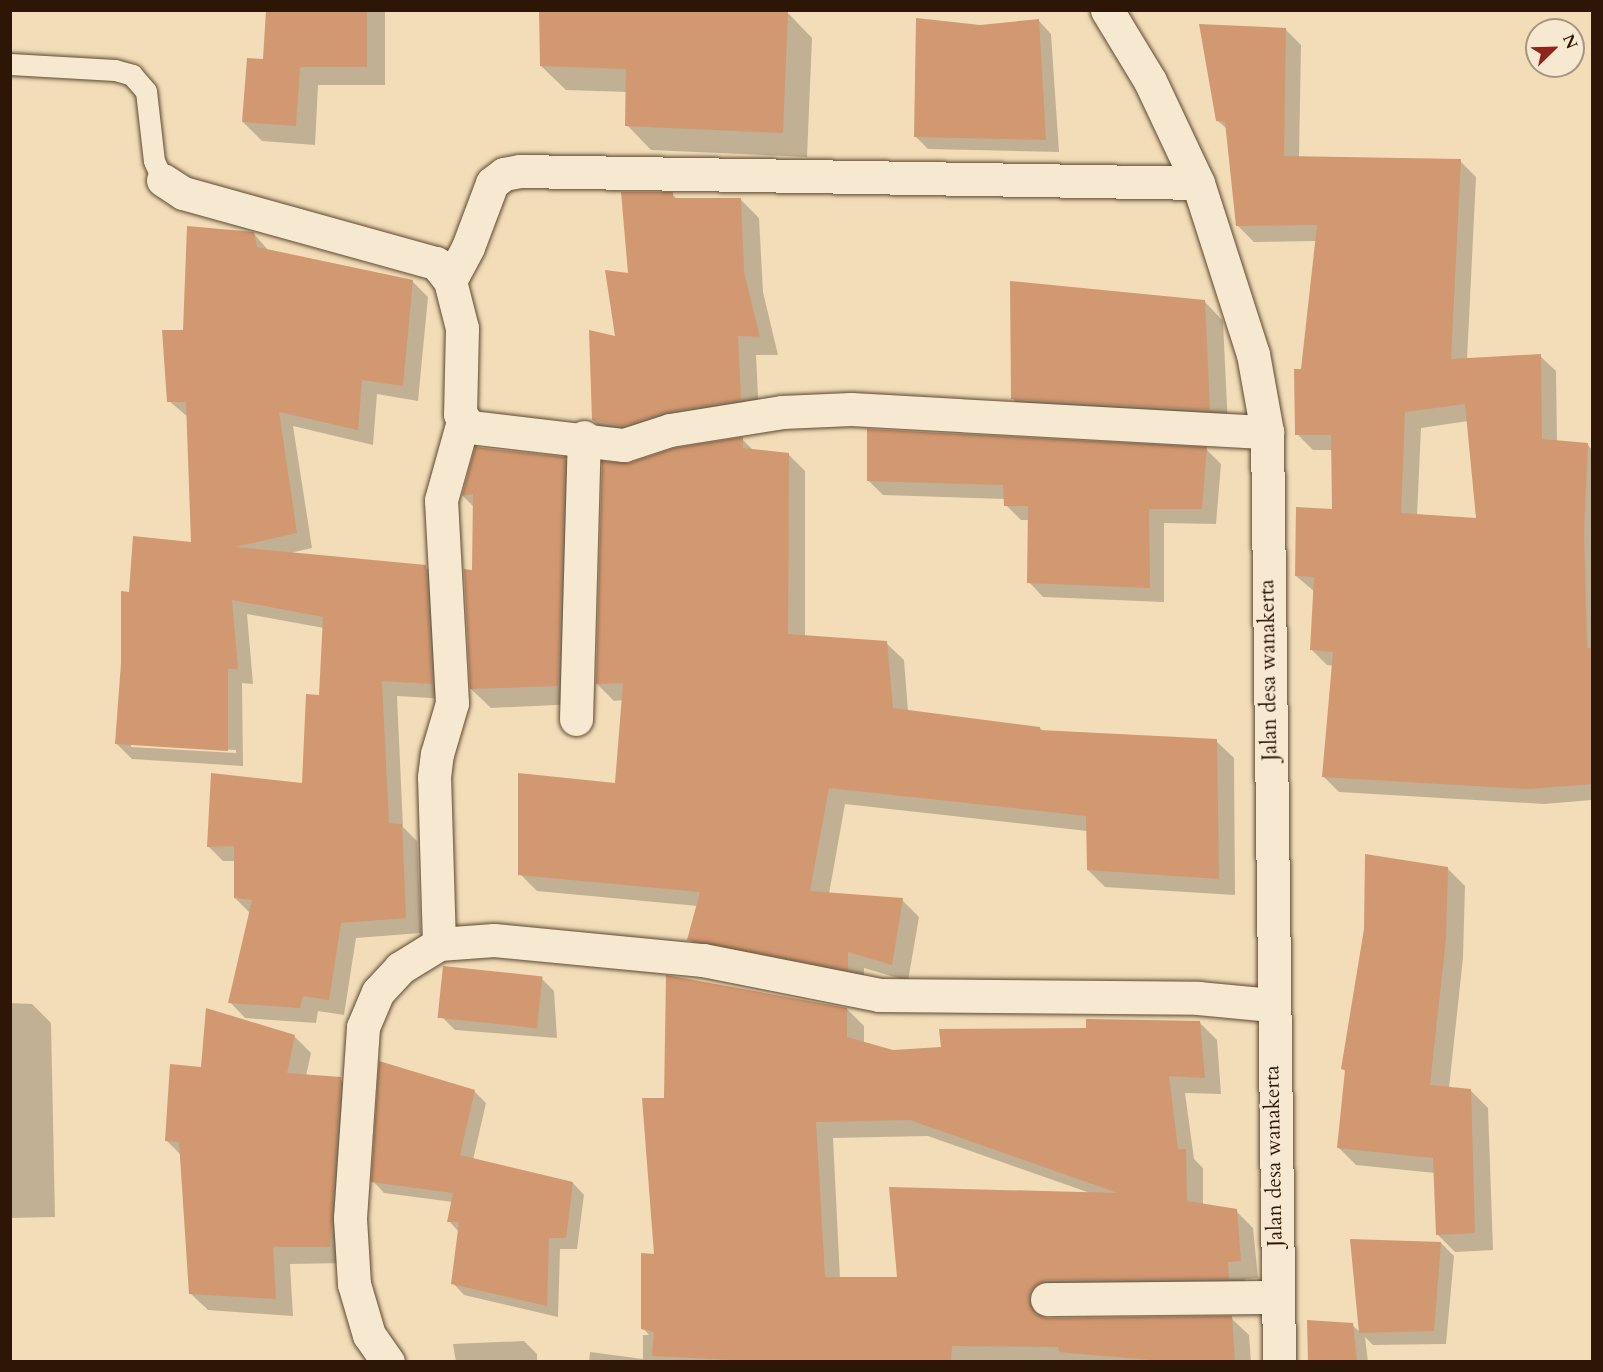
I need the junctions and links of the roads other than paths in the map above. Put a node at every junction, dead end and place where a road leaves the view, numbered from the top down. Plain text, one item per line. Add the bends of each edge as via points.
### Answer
1 (1107, 10) edge
2 (10, 64) edge
3 (164, 180) joint
4 (1198, 183) junction
5 (450, 281) junction
6 (463, 421) junction
7 (1267, 432) junction
8 (584, 437) junction
9 (576, 719) dead end
10 (438, 944) junction
11 (1272, 1005) junction
12 (1276, 1298) junction
13 (1047, 1299) dead end
14 (388, 1362) edge
15 (1279, 1362) edge

1 - 4 street, Jalan desa wanakerta via 1150,81
2 - 3 lane via 115,70 132,75 146,91 154,161
3 - 5 street via 183,193 436,263
4 - 5 street via 520,171 504,174 492,183 468,247
4 - 7 street, Jalan desa wanakerta via 1253,354
5 - 6 street via 462,328
6 - 8 street via 485,430
6 - 10 street via 441,500 452,703 437,754 435,777
7 - 8 street via 850,408 782,412 670,430 624,445
7 - 11 street, Jalan desa wanakerta
8 - 9 street
10 - 11 street via 494,940 703,960 879,995 1198,998
10 - 14 street via 400,968 386,984 363,1027 350,1218 354,1284 369,1335
11 - 12 street, Jalan desa wanakerta
12 - 13 street
12 - 15 street, Jalan desa wanakerta

